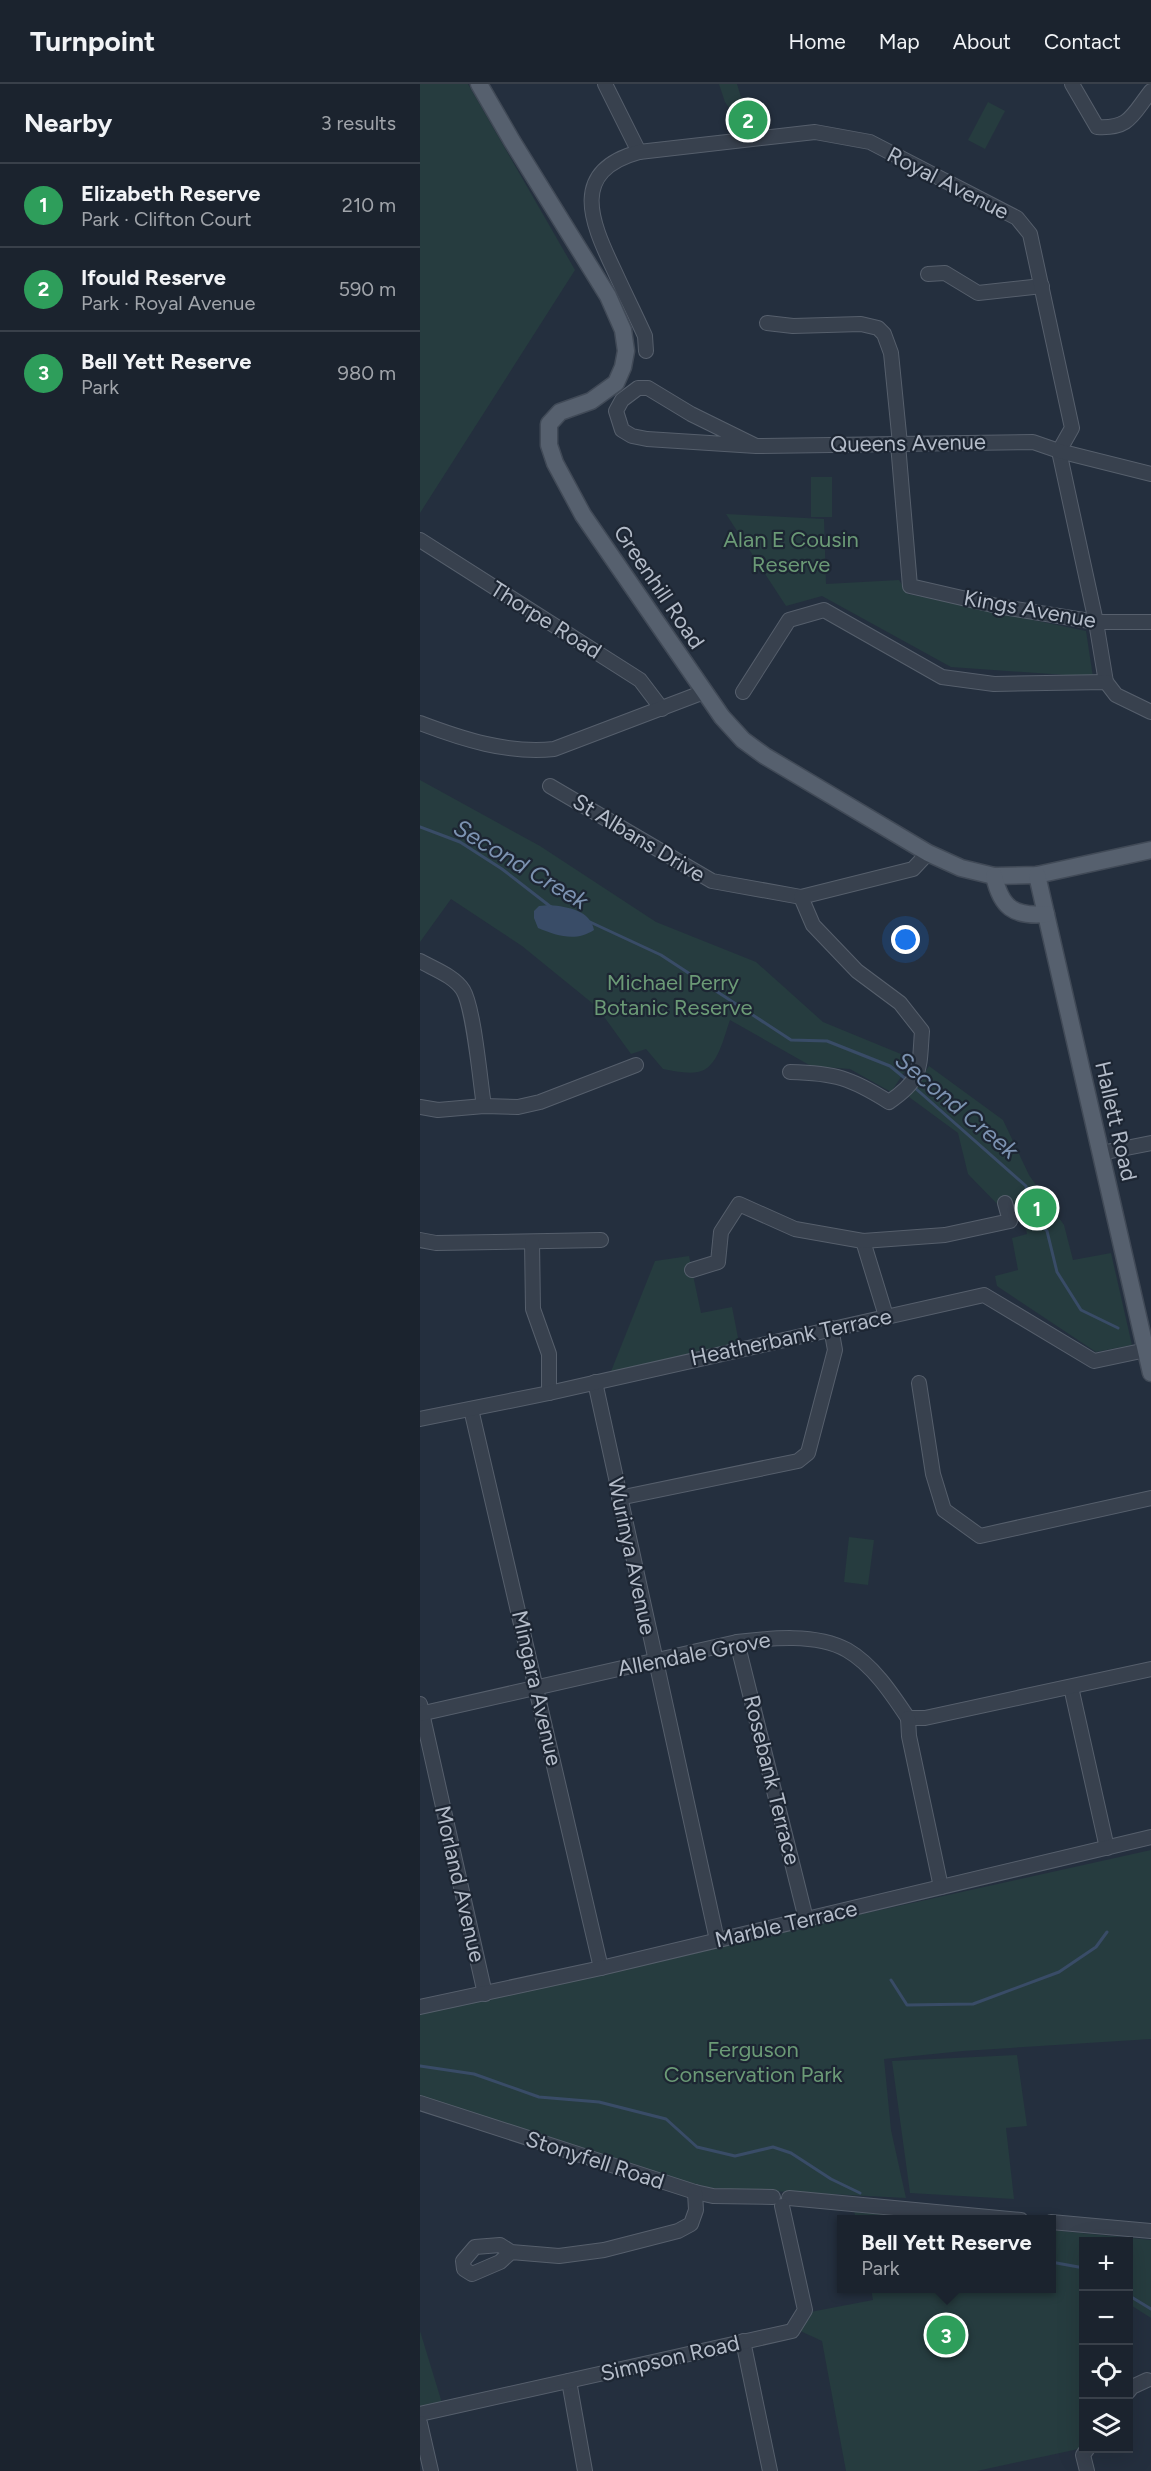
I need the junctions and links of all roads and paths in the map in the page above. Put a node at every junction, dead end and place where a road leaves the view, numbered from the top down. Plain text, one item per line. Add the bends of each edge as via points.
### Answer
1 (479, 84) edge
2 (605, 84) edge
3 (1072, 84) edge
4 (1151, 91) edge
5 (639, 152) junction
6 (928, 274) dead end
7 (1042, 286) junction
8 (767, 323) dead end
9 (646, 351) dead end
10 (899, 444) junction
11 (756, 446) junction
12 (1059, 451) junction
13 (1151, 474) edge
14 (420, 540) edge
15 (1096, 622) junction
16 (1151, 622) edge
17 (1106, 682) junction
18 (704, 692) junction
19 (743, 692) dead end
20 (662, 709) junction
21 (1151, 712) edge
22 (420, 723) edge
23 (550, 786) dead end
24 (1151, 850) edge
25 (928, 853) junction
26 (1036, 875) junction
27 (994, 876) junction
28 (801, 897) junction
29 (1046, 914) junction
30 (420, 961) edge
31 (636, 1065) dead end
32 (790, 1072) dead end
33 (420, 1107) edge
34 (484, 1107) junction
35 (1151, 1143) edge
36 (1101, 1153) junction
37 (1005, 1203) dead end
38 (420, 1240) edge
39 (601, 1240) dead end
40 (862, 1241) junction
41 (532, 1242) junction
42 (692, 1270) dead end
43 (886, 1316) junction
44 (831, 1328) junction
45 (1146, 1350) junction
46 (1151, 1373) edge
47 (595, 1382) junction
48 (919, 1383) dead end
49 (549, 1393) junction
50 (471, 1409) junction
51 (420, 1419) edge
52 (620, 1498) junction
53 (1151, 1498) edge
54 (738, 1642) junction
55 (655, 1661) junction
56 (1151, 1669) edge
57 (537, 1687) junction
58 (1071, 1687) junction
59 (421, 1710) edge
60 (908, 1718) junction
61 (1151, 1837) edge
62 (1107, 1848) junction
63 (941, 1887) junction
64 (806, 1919) junction
65 (717, 1940) junction
66 (601, 1968) junction
67 (485, 1994) junction
68 (420, 2007) edge
69 (420, 2103) edge
70 (695, 2192) junction
71 (781, 2201) junction
72 (958, 2215) edge
73 (1056, 2222) edge
74 (1151, 2231) edge
75 (511, 2252) dead end
76 (743, 2341) junction
77 (1147, 2380) dead end
78 (569, 2381) junction
79 (1133, 2387) edge
80 (420, 2414) edge
81 (420, 2422) edge
82 (1084, 2453) edge
83 (431, 2471) edge
84 (585, 2471) edge
85 (770, 2471) edge
86 (1087, 2471) edge

1 - 18 main road, Greenhill Road via 608,296 623,330 626,351 616,383 591,401 560,412 549,424 549,445 605,549
2 - 5 street
3 - 4 street via 1097,127 1112,128 1126,123
5 - 7 street, Royal Avenue via 815,132 870,142 1017,219 1030,234
5 - 9 street, Royal Avenue via 621,157 601,172 590,201 596,228 645,336
6 - 7 street via 945,273 978,293
7 - 12 street, Royal Avenue via 1072,428
8 - 10 street via 871,325 885,334 892,365
10 - 11 street, Queens Avenue
10 - 12 street, Queens Avenue via 1033,442
10 - 15 street, Kings Avenue via 910,585 997,606
11 - 11 street, Queens Avenue via 648,388 638,388 622,400 616,411 622,430 639,438
12 - 13 street, Queens Avenue
12 - 15 street
14 - 20 street, Thorpe Road via 640,680
15 - 16 street, Kings Avenue
15 - 17 street
17 - 19 street via 994,684 942,677 824,610 789,620
17 - 21 street via 1116,695
18 - 20 street
18 - 25 main road, Greenhill Road via 743,740 765,756
20 - 22 street via 554,749 534,752 467,741
23 - 28 street, St Albans Drive via 712,881
24 - 26 main road, Greenhill Road
25 - 27 main road, Greenhill Road via 961,868
25 - 28 street via 913,869
26 - 27 main road, Greenhill Road
26 - 29 main road, Hallett Road
27 - 29 main road via 1001,900 1009,908
28 - 32 street via 813,925 857,970 900,1003 922,1030 920,1068 911,1084 889,1102 859,1083 824,1073
29 - 36 main road, Hallett Road
30 - 34 street via 454,980 463,991
31 - 34 street via 540,1102 518,1107
33 - 34 street
35 - 36 street
36 - 45 main road, Hallett Road
37 - 40 street via 1010,1221 945,1235
38 - 41 street
39 - 41 street
40 - 42 street via 795,1229 739,1204 721,1232 718,1262
40 - 43 street
41 - 49 street via 533,1309 549,1354
43 - 44 street, Heatherbank Terrace
43 - 45 street, Heatherbank Terrace via 984,1295 1094,1361
44 - 47 street, Heatherbank Terrace
44 - 52 street via 835,1350 808,1453 798,1461
45 - 46 main road, Hallett Road
47 - 49 street, Heatherbank Terrace
47 - 52 street, Wurinya Avenue
48 - 53 street via 933,1474 944,1510 980,1536
49 - 50 street, Heatherbank Terrace
50 - 51 street, Heatherbank Terrace
50 - 57 street, Mingara Avenue
52 - 55 street, Wurinya Avenue
54 - 55 street, Allendale Grove
54 - 60 street, Allendale Grove via 776,1637 816,1640 846,1650 889,1689
54 - 64 street, Rosebank Terrace
55 - 57 street, Allendale Grove
55 - 65 street, Wurinya Avenue
56 - 58 street
57 - 59 street, Allendale Grove
57 - 66 street, Mingara Avenue
58 - 60 street via 925,1718
58 - 62 street
59 - 67 street, Morland Avenue
60 - 63 street
61 - 62 street, Marble Terrace
62 - 63 street, Marble Terrace
63 - 64 street, Marble Terrace
64 - 65 street, Marble Terrace
65 - 66 street, Marble Terrace
66 - 67 street, Marble Terrace
67 - 68 street, Marble Terrace
69 - 70 street, Stonyfell Road
70 - 71 street, Stonyfell Road
70 - 75 street via 696,2210 691,2224 678,2231 603,2250 570,2254
71 - 72 street, Stonyfell Road
71 - 76 street, Simpson Road via 804,2310 792,2331
73 - 74 street
76 - 78 street, Simpson Road
76 - 85 street
77 - 79 street
78 - 80 street, Simpson Road
78 - 84 street
81 - 83 street
82 - 86 street

